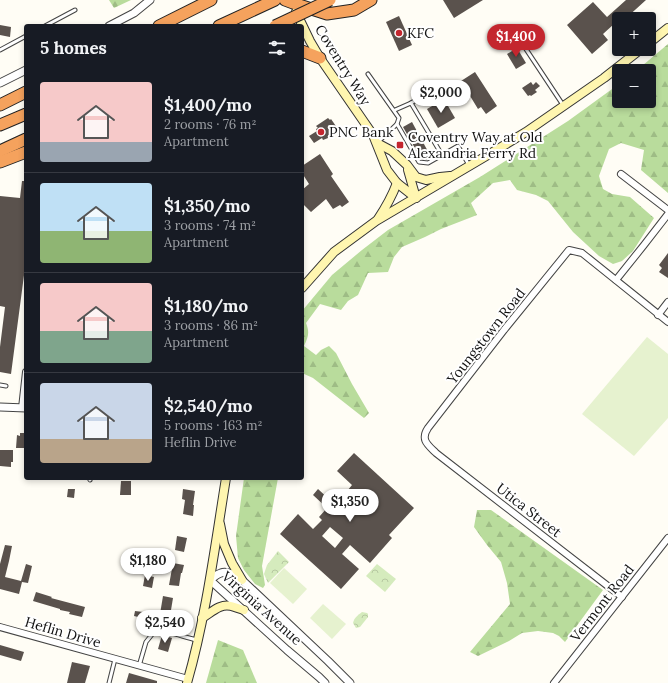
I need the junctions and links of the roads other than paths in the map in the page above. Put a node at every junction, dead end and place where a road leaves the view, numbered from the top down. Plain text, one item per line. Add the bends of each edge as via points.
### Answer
1 (150, 0) edge
2 (211, 0) edge
3 (275, 0) edge
4 (330, 0) edge
5 (371, 0) edge
6 (290, 1) edge
7 (75, 10) dead end
8 (49, 24) edge
9 (113, 24) edge
10 (163, 24) edge
11 (223, 24) edge
12 (279, 24) edge
13 (284, 24) edge
14 (302, 24) edge
15 (668, 28) edge
16 (304, 29) edge
17 (514, 31) dead end
18 (24, 37) edge
19 (656, 37) edge
20 (0, 50) edge
21 (304, 52) edge
22 (632, 56) edge
23 (320, 58) junction
24 (24, 71) edge
25 (368, 74) dead end
26 (0, 83) edge
27 (24, 93) edge
28 (426, 94) dead end
29 (411, 103) junction
30 (0, 105) edge
31 (563, 106) junction
32 (394, 110) junction
33 (24, 115) edge
34 (397, 124) junction
35 (0, 125) edge
36 (24, 140) edge
37 (377, 143) junction
38 (0, 151) edge
39 (24, 153) edge
40 (442, 155) junction
41 (0, 162) edge
42 (407, 166) junction
43 (470, 166) junction
44 (620, 174) dead end
45 (453, 175) junction
46 (396, 183) junction
47 (416, 198) junction
48 (668, 210) edge
49 (668, 214) edge
50 (376, 221) junction
51 (616, 280) junction
52 (304, 286) edge
53 (668, 302) edge
54 (658, 315) junction
55 (668, 322) edge
56 (0, 385) edge
57 (6, 386) dead end
58 (0, 408) edge
59 (24, 408) edge
60 (424, 438) joint
61 (226, 480) edge
62 (219, 520) junction
63 (668, 538) edge
64 (210, 580) junction
65 (242, 580) junction
66 (622, 597) junction
67 (244, 610) junction
68 (202, 618) junction
69 (0, 627) edge
70 (198, 640) junction
71 (114, 659) junction
72 (139, 666) junction
73 (188, 681) edge
74 (109, 683) edge
75 (325, 683) edge
76 (350, 683) edge
77 (554, 683) edge

1 - 9 street via 134,13
2 - 10 highway
3 - 11 highway
4 - 12 highway, bridge
5 - 6 highway via 354,10 327,14
6 - 13 highway
6 - 14 main road, Coventry Way
7 - 8 lane
15 - 19 main road
16 - 23 main road, Coventry Way
17 - 31 lane
18 - 20 lane
21 - 23 highway
22 - 31 main road
23 - 37 main road, Coventry Way
24 - 26 street
25 - 32 lane
27 - 30 highway
28 - 29 lane
29 - 32 lane
29 - 40 lane
31 - 43 main road
32 - 34 lane via 399,118
33 - 35 highway
34 - 37 lane
34 - 40 lane via 419,162 428,163
36 - 38 highway
37 - 42 main road, Coventry Way via 392,151
37 - 46 main road, Coventry Way via 387,170
39 - 41 highway
40 - 43 lane via 458,146
42 - 45 main road via 416,177 426,180
42 - 47 main road, Coventry Way
43 - 45 main road
44 - 48 street
45 - 47 main road
46 - 47 main road, Coventry Way
46 - 50 main road via 391,198
47 - 50 main road
49 - 51 street
50 - 52 main road via 334,252
51 - 54 street
51 - 60 street, Youngstown Road via 582,253 569,250 428,428
53 - 54 street
54 - 55 street
56 - 57 lane
58 - 59 street
60 - 66 street, Utica Street via 436,453
61 - 62 main road
62 - 64 main road
62 - 65 main road via 224,544
63 - 66 street, Vermont Road
64 - 65 street, Virginia Avenue via 221,572 232,574
64 - 67 street, Virginia Avenue
64 - 68 main road
65 - 76 street, Virginia Avenue
66 - 77 street, Vermont Road
67 - 68 main road via 225,606
67 - 75 street, Virginia Avenue
68 - 70 main road
69 - 71 street, Heflin Drive
70 - 72 lane via 170,632 154,632 146,642
70 - 73 main road
71 - 72 street, Heflin Drive
71 - 74 lane
72 - 73 street, Heflin Drive

